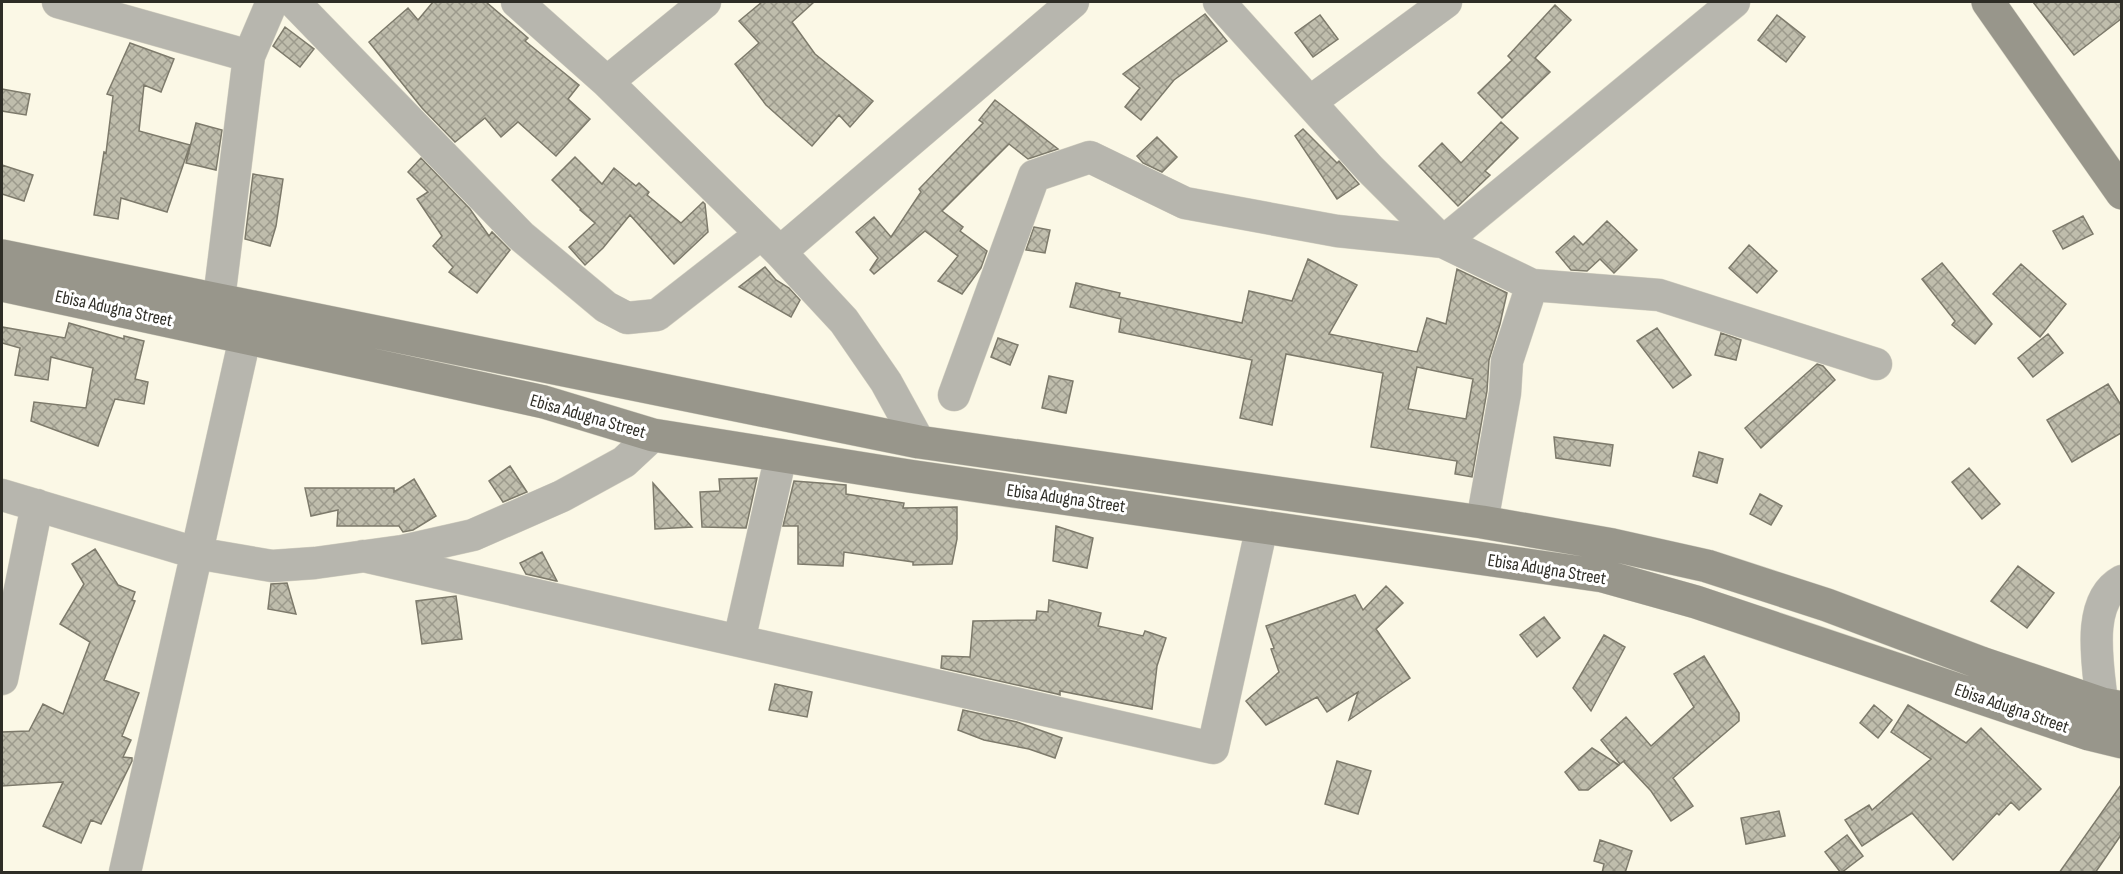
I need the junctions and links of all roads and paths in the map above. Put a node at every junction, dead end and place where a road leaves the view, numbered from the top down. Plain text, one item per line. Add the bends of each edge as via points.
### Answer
1 (58, 2) edge
2 (272, 2) edge
3 (294, 2) edge
4 (518, 2) edge
5 (705, 2) edge
6 (1073, 2) edge
7 (1219, 2) edge
8 (1446, 2) edge
9 (1734, 2) edge
10 (1988, 2) edge
11 (249, 56) junction
12 (607, 82) junction
13 (1310, 102) junction
14 (2121, 193) edge
15 (1443, 242) junction
16 (770, 243) junction
17 (2, 256) edge
18 (2, 285) edge
19 (1532, 285) junction
20 (219, 299) junction
21 (248, 321) junction
22 (1876, 364) dead end
23 (954, 395) dead end
24 (653, 435) junction
25 (919, 442) junction
26 (781, 455) junction
27 (2, 495) edge
28 (37, 506) junction
29 (1482, 522) junction
30 (1262, 526) junction
31 (196, 553) junction
32 (363, 556) junction
33 (2121, 581) edge
34 (5, 640) edge
35 (739, 641) junction
36 (2, 679) edge
37 (2112, 706) edge
38 (2121, 742) edge
39 (125, 873) edge

1 - 11 street
2 - 11 street
3 - 16 street via 521,236 606,306 627,318 657,315
4 - 12 street
5 - 12 street
6 - 16 street
7 - 13 street
8 - 13 street
9 - 15 street
10 - 14 main road
11 - 20 street
12 - 16 street
13 - 15 street
15 - 19 street
15 - 23 street via 1337,231 1185,203 1090,157 1034,176
16 - 25 street via 844,321 886,382
17 - 20 main road, Ebisa Adugna Street
18 - 21 main road, Ebisa Adugna Street
19 - 22 street via 1659,296
19 - 29 street via 1507,361
20 - 21 main road, Ebisa Adugna Street
21 - 24 main road, Ebisa Adugna Street
21 - 25 main road, Ebisa Adugna Street
21 - 31 street
24 - 26 main road, Ebisa Adugna Street
24 - 32 street via 624,462 562,496 473,535
25 - 29 main road, Ebisa Adugna Street
26 - 30 main road, Ebisa Adugna Street
26 - 35 street
27 - 28 street
28 - 31 street
28 - 34 street
29 - 37 main road, Ebisa Adugna Street via 1707,566
30 - 35 street via 1214,748
30 - 38 main road, Ebisa Adugna Street via 1603,576 1696,602
31 - 32 street via 272,566
31 - 39 street
32 - 35 street
33 - 37 street via 2103,600 2096,625
34 - 36 street

